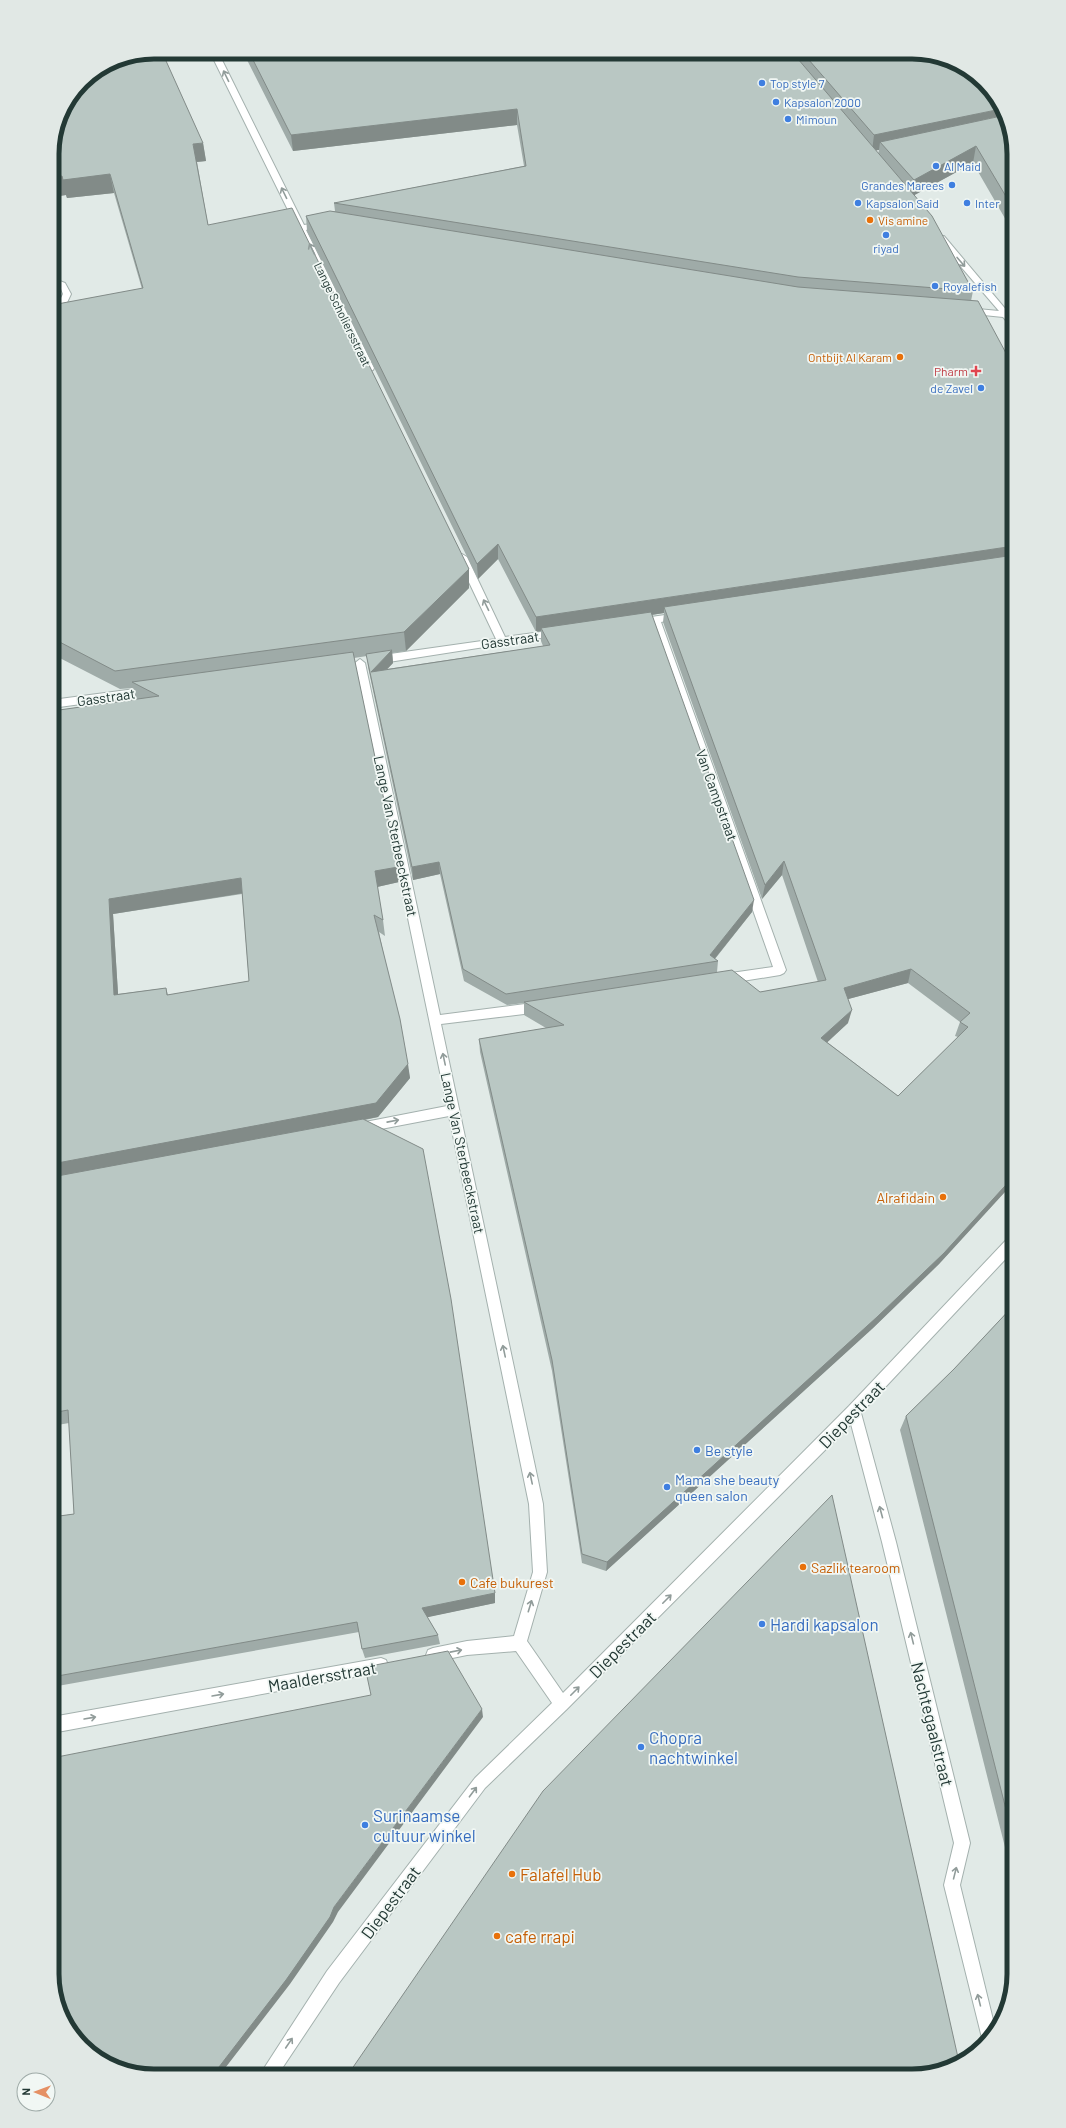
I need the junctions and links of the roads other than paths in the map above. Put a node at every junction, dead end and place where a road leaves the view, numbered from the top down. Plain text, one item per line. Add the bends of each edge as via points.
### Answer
1 (217, 59) edge
2 (331, 222) edge
3 (301, 228) junction
4 (936, 232) edge
5 (59, 283) edge
6 (59, 308) edge
7 (960, 310) edge
8 (1007, 311) edge
9 (1007, 315) edge
10 (374, 378) edge
11 (458, 549) edge
12 (686, 614) edge
13 (655, 619) junction
14 (624, 624) edge
15 (563, 632) edge
16 (502, 641) junction
17 (356, 664) joint
18 (162, 690) edge
19 (59, 703) edge
20 (709, 981) edge
21 (552, 1005) edge
22 (436, 1020) junction
23 (454, 1110) junction
24 (346, 1130) edge
25 (1007, 1248) edge
26 (854, 1411) junction
27 (518, 1643) junction
28 (422, 1657) edge
29 (399, 1662) edge
30 (562, 1704) junction
31 (59, 1724) edge
32 (987, 2031) edge
33 (272, 2069) edge

3 -> 1 street, Lange Scholiersstraat
2 - 3 street
10 -> 3 street, Lange Scholiersstraat
4 -> 8 street
5 - 6 street via 67,294
7 - 9 street
16 -> 11 street
12 - 13 street
13 - 14 street
13 - 20 street, Van Campstraat via 780,970
15 - 16 street, Gasstraat
16 - 17 street, Gasstraat
17 - 22 street, Lange Van Sterbeeckstraat
18 - 19 street, Gasstraat
21 - 22 street
23 -> 22 street, Lange Van Sterbeeckstraat
24 -> 23 street
27 -> 23 street, Lange Van Sterbeeckstraat via 540,1572 536,1504
25 - 26 street, Diepestraat
30 -> 26 street, Diepestraat
32 -> 26 street, Nachtegaalstraat via 952,1885 962,1843 889,1542
28 -> 27 street via 467,1648
27 - 30 street
31 -> 29 street, Maaldersstraat
33 -> 30 street, Diepestraat via 333,1977 480,1783

